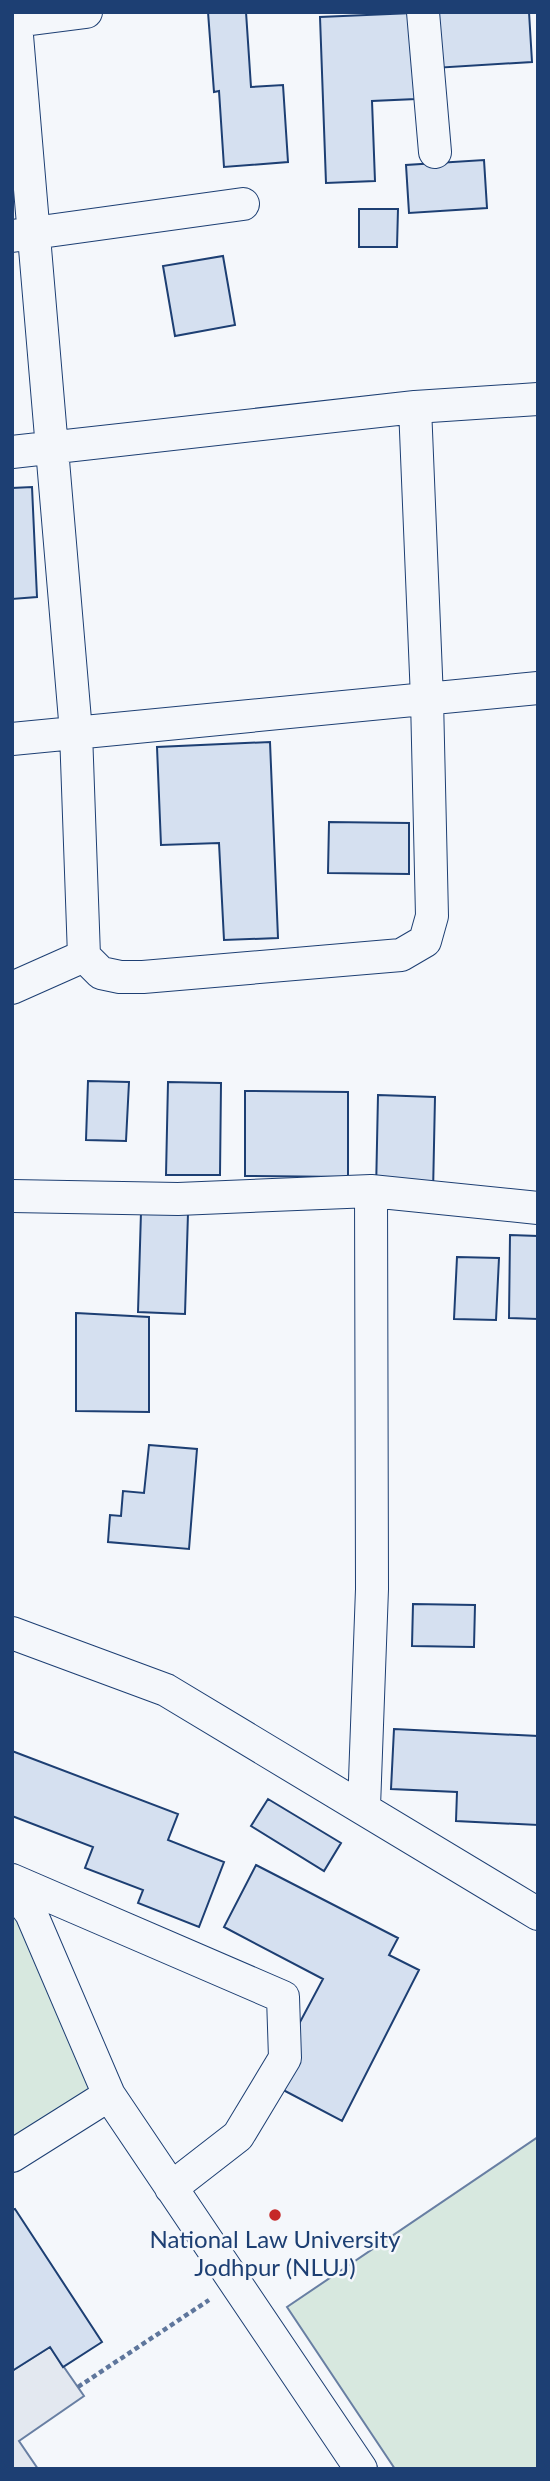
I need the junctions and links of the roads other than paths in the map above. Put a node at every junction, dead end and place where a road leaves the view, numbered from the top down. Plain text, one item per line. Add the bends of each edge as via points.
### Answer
1 (86, 12) edge
2 (423, 12) edge
3 (16, 17) edge
4 (435, 152) dead end
5 (243, 204) dead end
6 (24, 235) edge
7 (538, 399) edge
8 (415, 407) junction
9 (53, 447) junction
10 (12, 452) edge
11 (538, 688) edge
12 (427, 699) junction
13 (76, 732) junction
14 (12, 739) edge
15 (84, 956) junction
16 (15, 984) edge
17 (371, 1191) junction
18 (12, 1196) edge
19 (538, 1208) edge
20 (12, 1633) edge
21 (364, 1807) junction
22 (12, 1880) edge
23 (12, 1888) edge
24 (538, 1914) edge
25 (109, 2095) junction
26 (12, 2156) edge
27 (171, 2188) junction
28 (361, 2469) edge

1 - 3 street
2 - 4 street
3 - 6 street
5 - 6 street
6 - 9 street
7 - 8 street
8 - 9 street
8 - 12 street
9 - 10 street
9 - 13 street
11 - 12 street
12 - 13 street
12 - 15 street via 432,916 425,941 401,955 143,977 101,973
13 - 14 street
13 - 15 street
15 - 16 street
17 - 18 street via 178,1199
17 - 19 street
17 - 21 street via 372,1589
20 - 21 street via 166,1690
21 - 24 street
22 - 27 street via 283,1997 285,2058 238,2136
23 - 25 street via 31,1913
25 - 26 street
25 - 27 street
27 - 28 street

